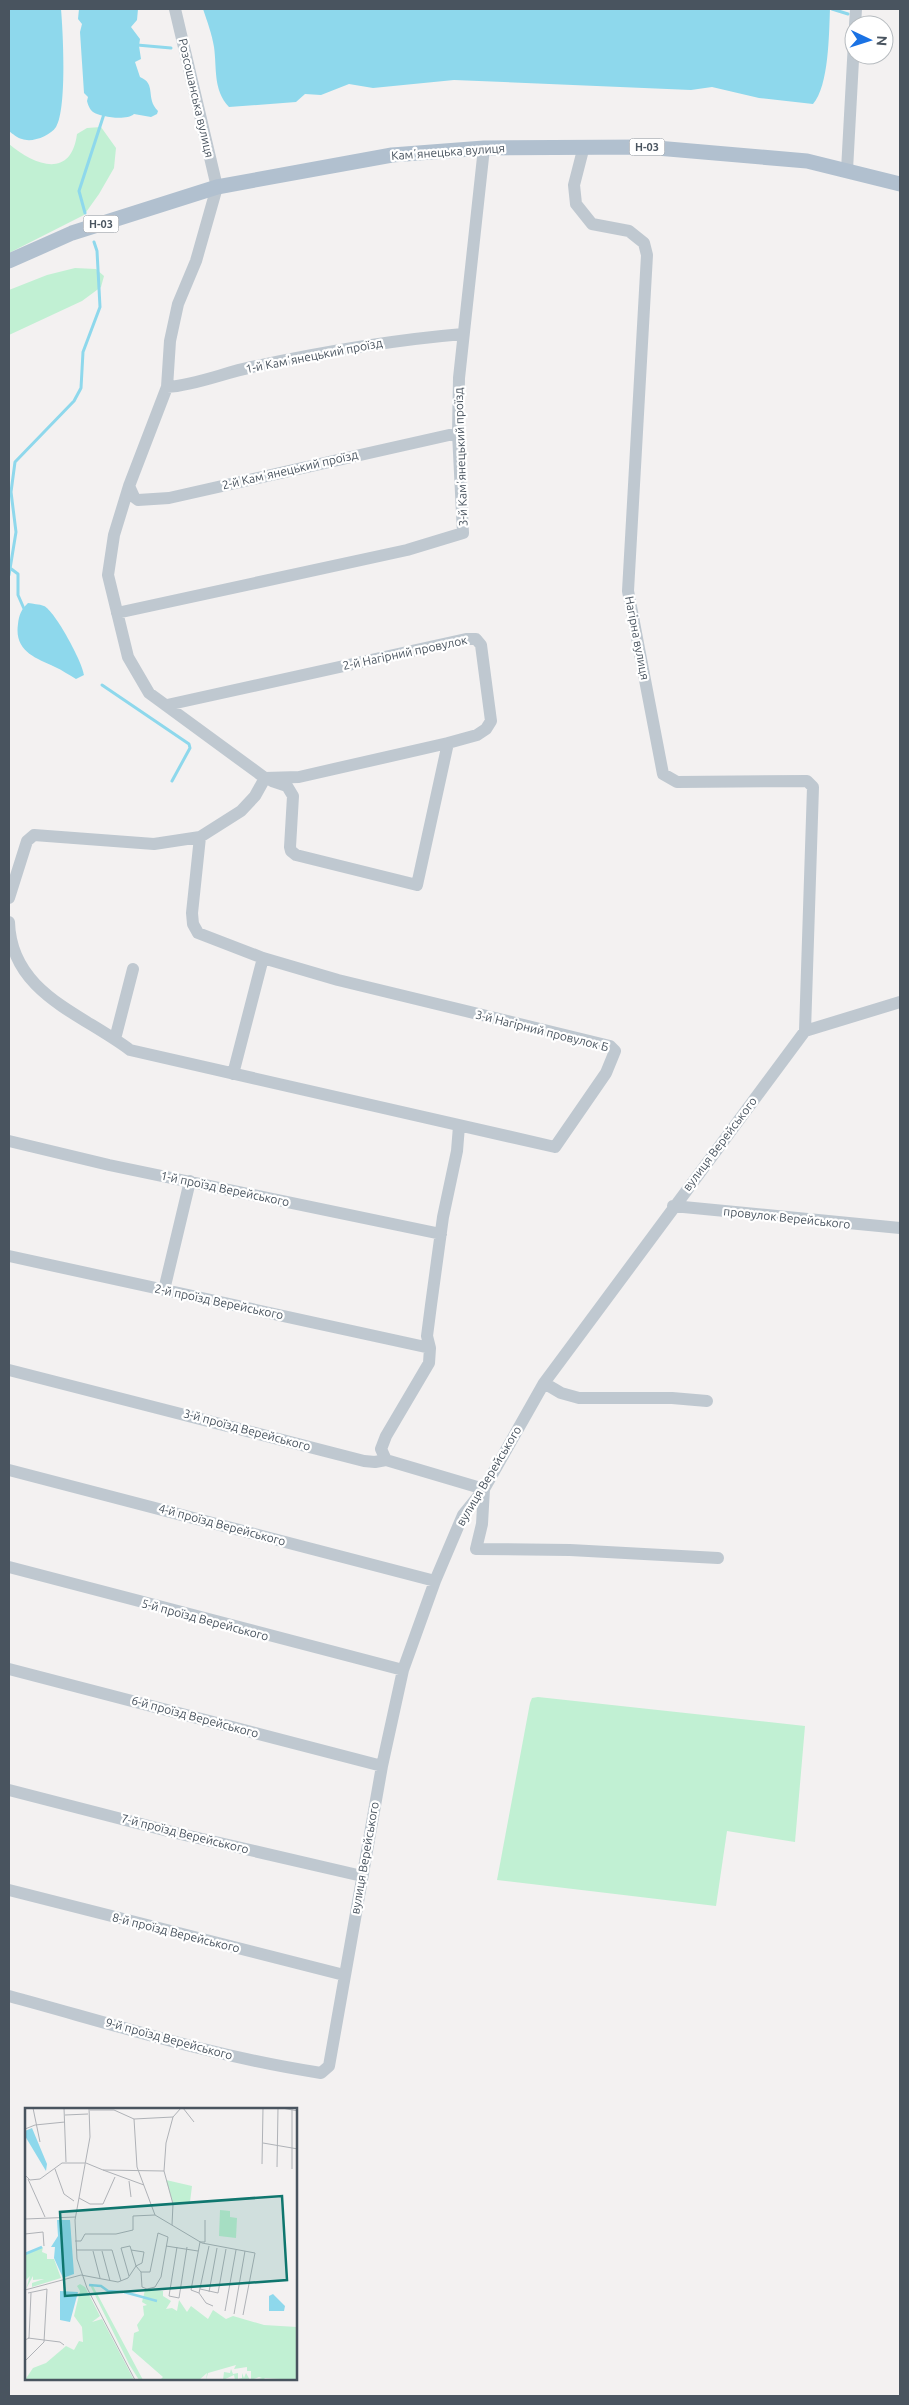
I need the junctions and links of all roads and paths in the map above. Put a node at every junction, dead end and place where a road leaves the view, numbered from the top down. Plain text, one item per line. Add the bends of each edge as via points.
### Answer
1 (175, 9) edge
2 (853, 65) edge
3 (584, 146) junction
4 (484, 148) junction
5 (847, 170) junction
6 (900, 184) edge
7 (216, 187) junction
8 (9, 261) edge
9 (463, 334) junction
10 (167, 388) junction
11 (458, 433) junction
12 (129, 486) junction
13 (117, 613) junction
14 (166, 705) junction
15 (448, 743) junction
16 (299, 777) junction
17 (265, 778) junction
18 (286, 786) junction
19 (200, 836) junction
20 (9, 898) edge
21 (9, 922) edge
22 (262, 958) junction
23 (133, 969) dead end
24 (900, 1002) edge
25 (805, 1031) junction
26 (115, 1039) junction
27 (233, 1074) junction
28 (459, 1126) junction
29 (9, 1141) edge
30 (190, 1181) junction
31 (674, 1206) junction
32 (900, 1228) edge
33 (441, 1234) junction
34 (9, 1256) edge
35 (164, 1290) junction
36 (430, 1348) junction
37 (9, 1370) edge
38 (544, 1383) junction
39 (706, 1401) dead end
40 (386, 1460) junction
41 (9, 1470) edge
42 (484, 1489) junction
43 (718, 1558) dead end
44 (9, 1567) edge
45 (435, 1581) junction
46 (9, 1669) edge
47 (402, 1670) junction
48 (382, 1766) junction
49 (9, 1790) edge
50 (362, 1876) junction
51 (9, 1890) edge
52 (344, 1975) junction
53 (9, 1996) edge
54 (329, 2066) joint

1 - 7 street, Розсошанська вулиця
2 - 5 street
3 - 4 main road, Камʼянецька вулиця / Н-03
3 - 5 main road, Камʼянецька вулиця / Н-03 via 645,147 807,161
3 - 25 street, Нагірна вулиця via 574,184 576,204 592,224 629,231 644,243 647,255 628,591 663,774 677,782 807,781 813,787
4 - 7 main road, Камʼянецька вулиця / Н-03 via 392,155
4 - 9 street, 3-й Камʼянецький проїзд
5 - 6 main road, Камʼянецька вулиця / Н-03
7 - 8 main road, Камʼянецька вулиця / Н-03 via 72,233
7 - 10 street via 196,261 174,320
9 - 10 street, 1-й Камʼянецький проїзд via 370,345
9 - 11 street, 3-й Камʼянецький проїзд
10 - 12 street
11 - 12 street, 2-й Камʼянецький проїзд via 169,498 138,500
11 - 13 street, 3-й Камʼянецький проїзд via 462,533 407,550
12 - 13 street via 114,535 108,575
13 - 14 street via 128,657 137,675 149,693
14 - 15 street, 2-й Нагірний провулок via 476,638 481,646 491,721 476,735
14 - 17 street
15 - 16 street, 2-й Нагірний провулок
15 - 18 street via 417,884 296,855 291,851 293,796
16 - 17 street, 2-й Нагірний провулок
16 - 18 street
17 - 18 street
17 - 19 street via 241,811
19 - 20 street via 154,844 34,835 28,841
19 - 22 street, 3-й Нагірний провулок Б via 193,924 198,933
21 - 26 street, 3-й Нагірний провулок Б via 9,939 24,972 75,1014
22 - 27 street
22 - 28 street, 3-й Нагірний провулок Б via 338,980 610,1046 615,1052 606,1073 556,1147
23 - 26 street
24 - 25 street
25 - 31 street, вулиця Верейського
26 - 27 street, 3-й Нагірний провулок Б via 130,1050
27 - 28 street, 3-й Нагірний провулок Б
28 - 33 street via 458,1151
29 - 30 street, 1-й проїзд Верейського
30 - 33 street, 1-й проїзд Верейського
30 - 35 street
31 - 32 street, провулок Верейського
31 - 38 street, вулиця Верейського
33 - 36 street via 427,1336
34 - 35 street, 2-й проїзд Верейського
35 - 36 street, 2-й проїзд Верейського
36 - 40 street via 429,1363 386,1436 381,1450
37 - 40 street, 3-й проїзд Верейського via 364,1461
38 - 39 street via 579,1398
38 - 42 street, вулиця Верейського
40 - 42 street, 3-й проїзд Верейського
41 - 45 street, 4-й проїзд Верейського
42 - 43 street via 482,1524 476,1549
42 - 45 street, вулиця Верейського via 462,1515
44 - 47 street, 5-й проїзд Верейського
45 - 47 street, вулиця Верейського
46 - 48 street, 6-й проїзд Верейського
47 - 48 street, вулиця Верейського
48 - 50 street, вулиця Верейського
49 - 50 street, 7-й проїзд Верейського
50 - 52 street, вулиця Верейського
51 - 52 street, 8-й проїзд Верейського
52 - 54 street, вулиця Верейського
53 - 54 street, 9-й проїзд Верейського via 288,2068 320,2073

